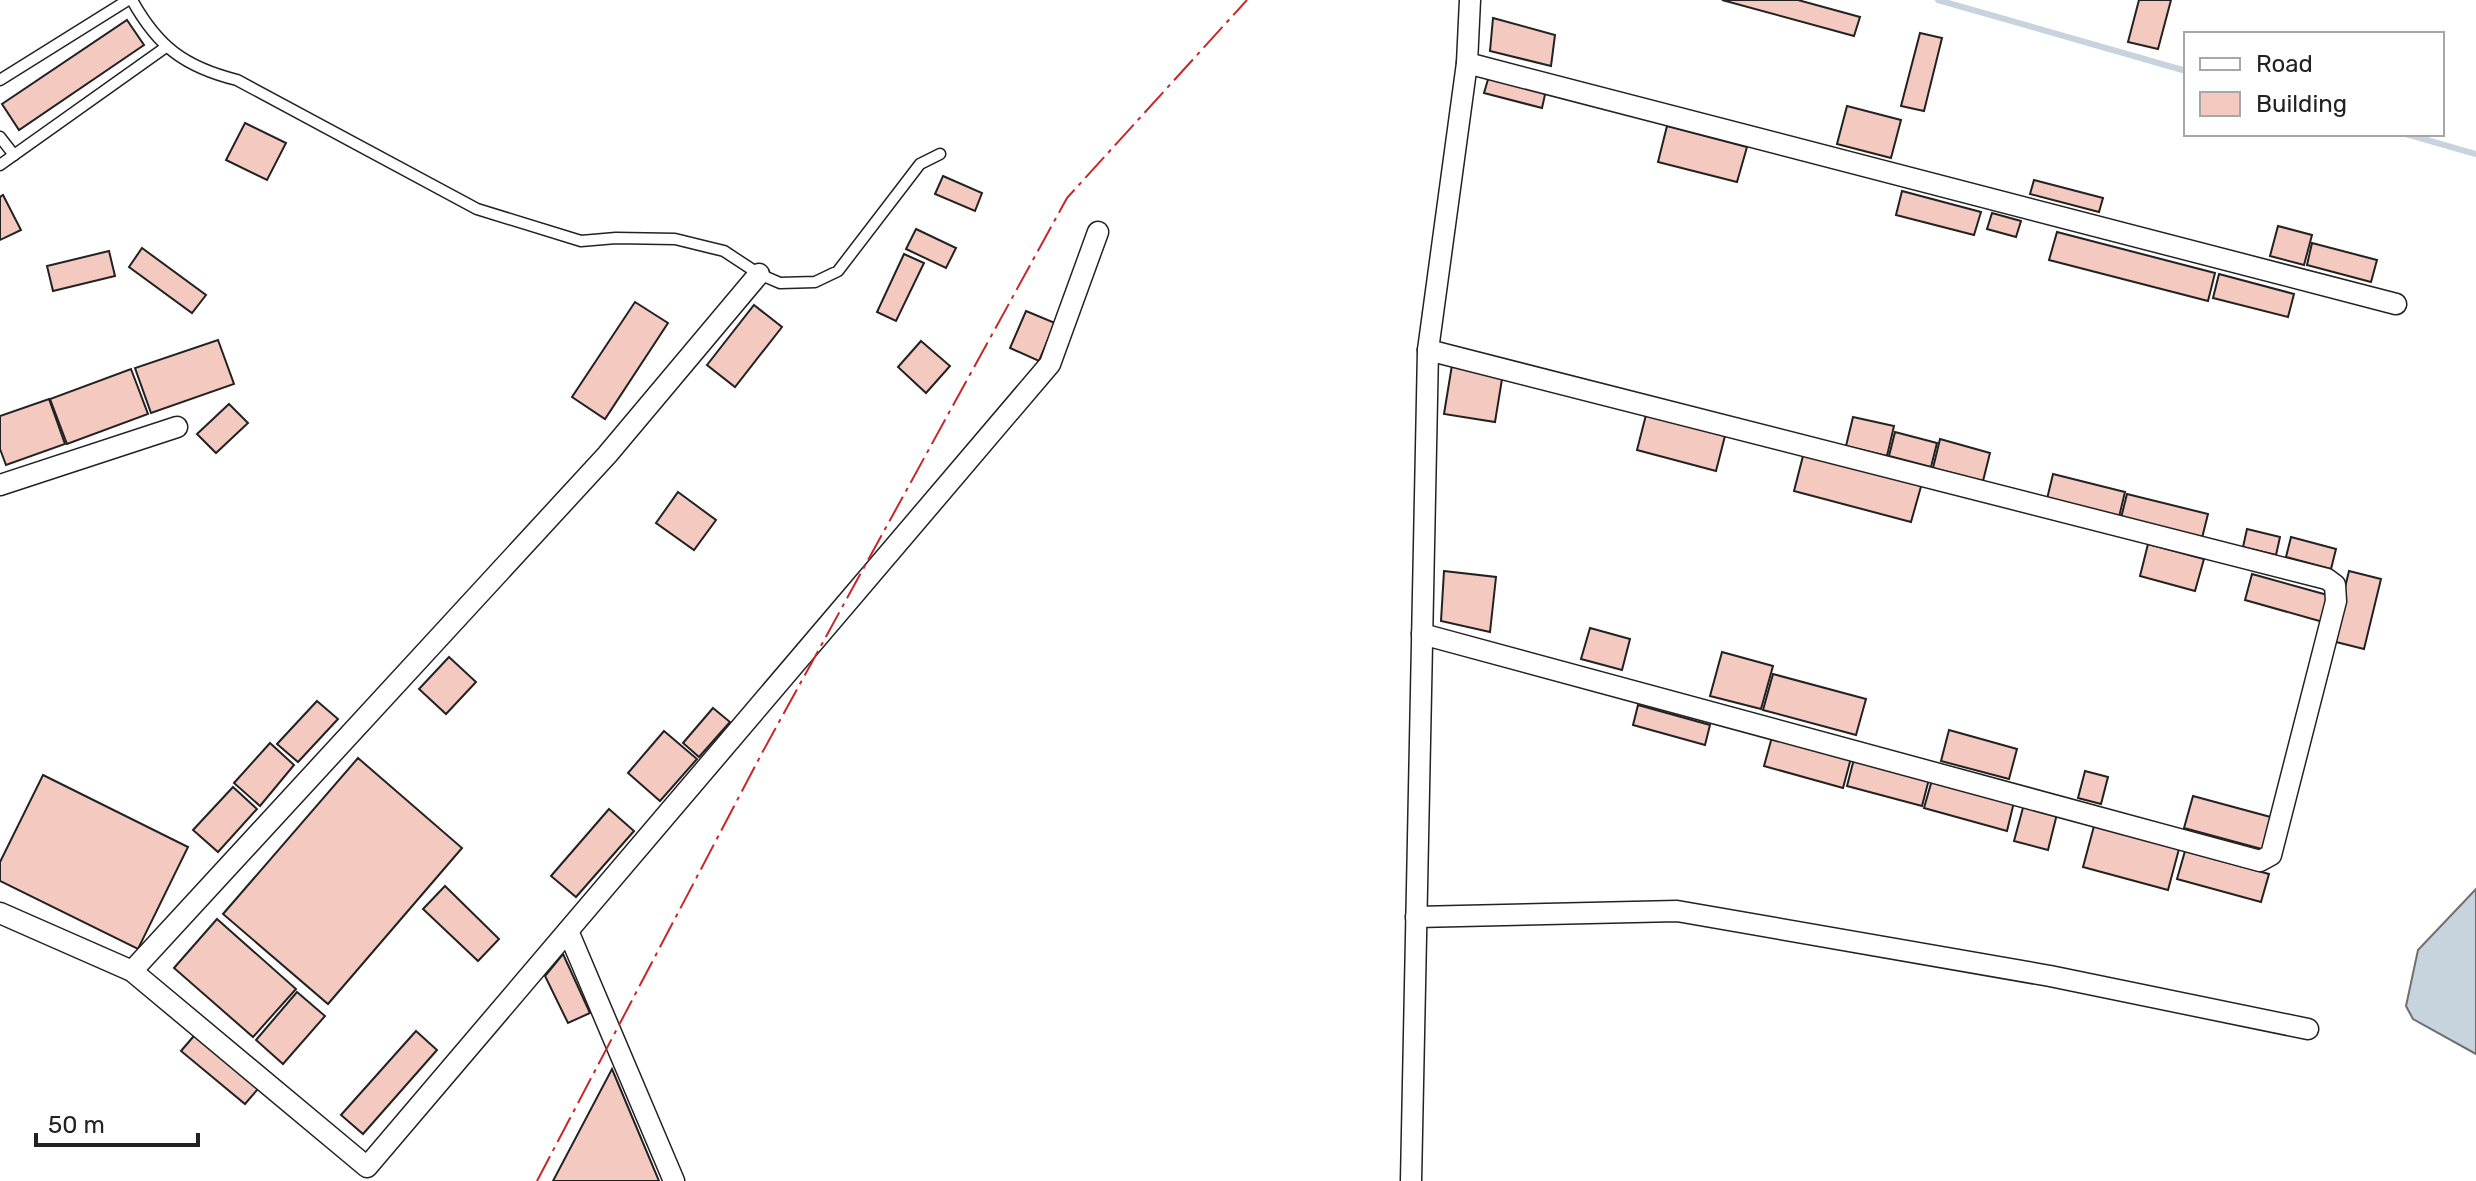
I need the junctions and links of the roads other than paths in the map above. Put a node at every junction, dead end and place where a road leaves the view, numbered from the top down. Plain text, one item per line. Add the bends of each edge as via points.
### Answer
1 (130, 0) edge
2 (1470, 0) edge
3 (166, 47) junction
4 (1467, 63) junction
5 (0, 80) edge
6 (0, 137) edge
7 (940, 154) dead end
8 (14, 155) junction
9 (0, 165) edge
10 (1098, 232) dead end
11 (759, 274) junction
12 (2396, 304) dead end
13 (1428, 350) junction
14 (177, 427) dead end
15 (0, 485) edge
16 (1422, 634) junction
17 (0, 913) edge
18 (1416, 917) junction
19 (568, 931) junction
20 (132, 971) junction
21 (2308, 1029) dead end
22 (674, 1181) edge
23 (1411, 1181) edge

1 - 3 lane
1 - 5 lane
2 - 4 street
3 - 8 lane
3 - 11 lane via 477,209 581,241 675,239 724,251
4 - 12 street
4 - 13 street
6 - 8 lane
7 - 11 lane via 920,164 838,271 815,282 780,283
8 - 9 lane
10 - 19 street via 1050,364
11 - 20 street via 607,455
13 - 16 street
13 - 16 street via 2327,579 2335,585 2336,601 2271,855 2260,861
14 - 15 street
16 - 18 street
17 - 20 street
18 - 21 street via 1677,911 2050,976
18 - 23 street
19 - 20 street via 367,1167
19 - 22 street

